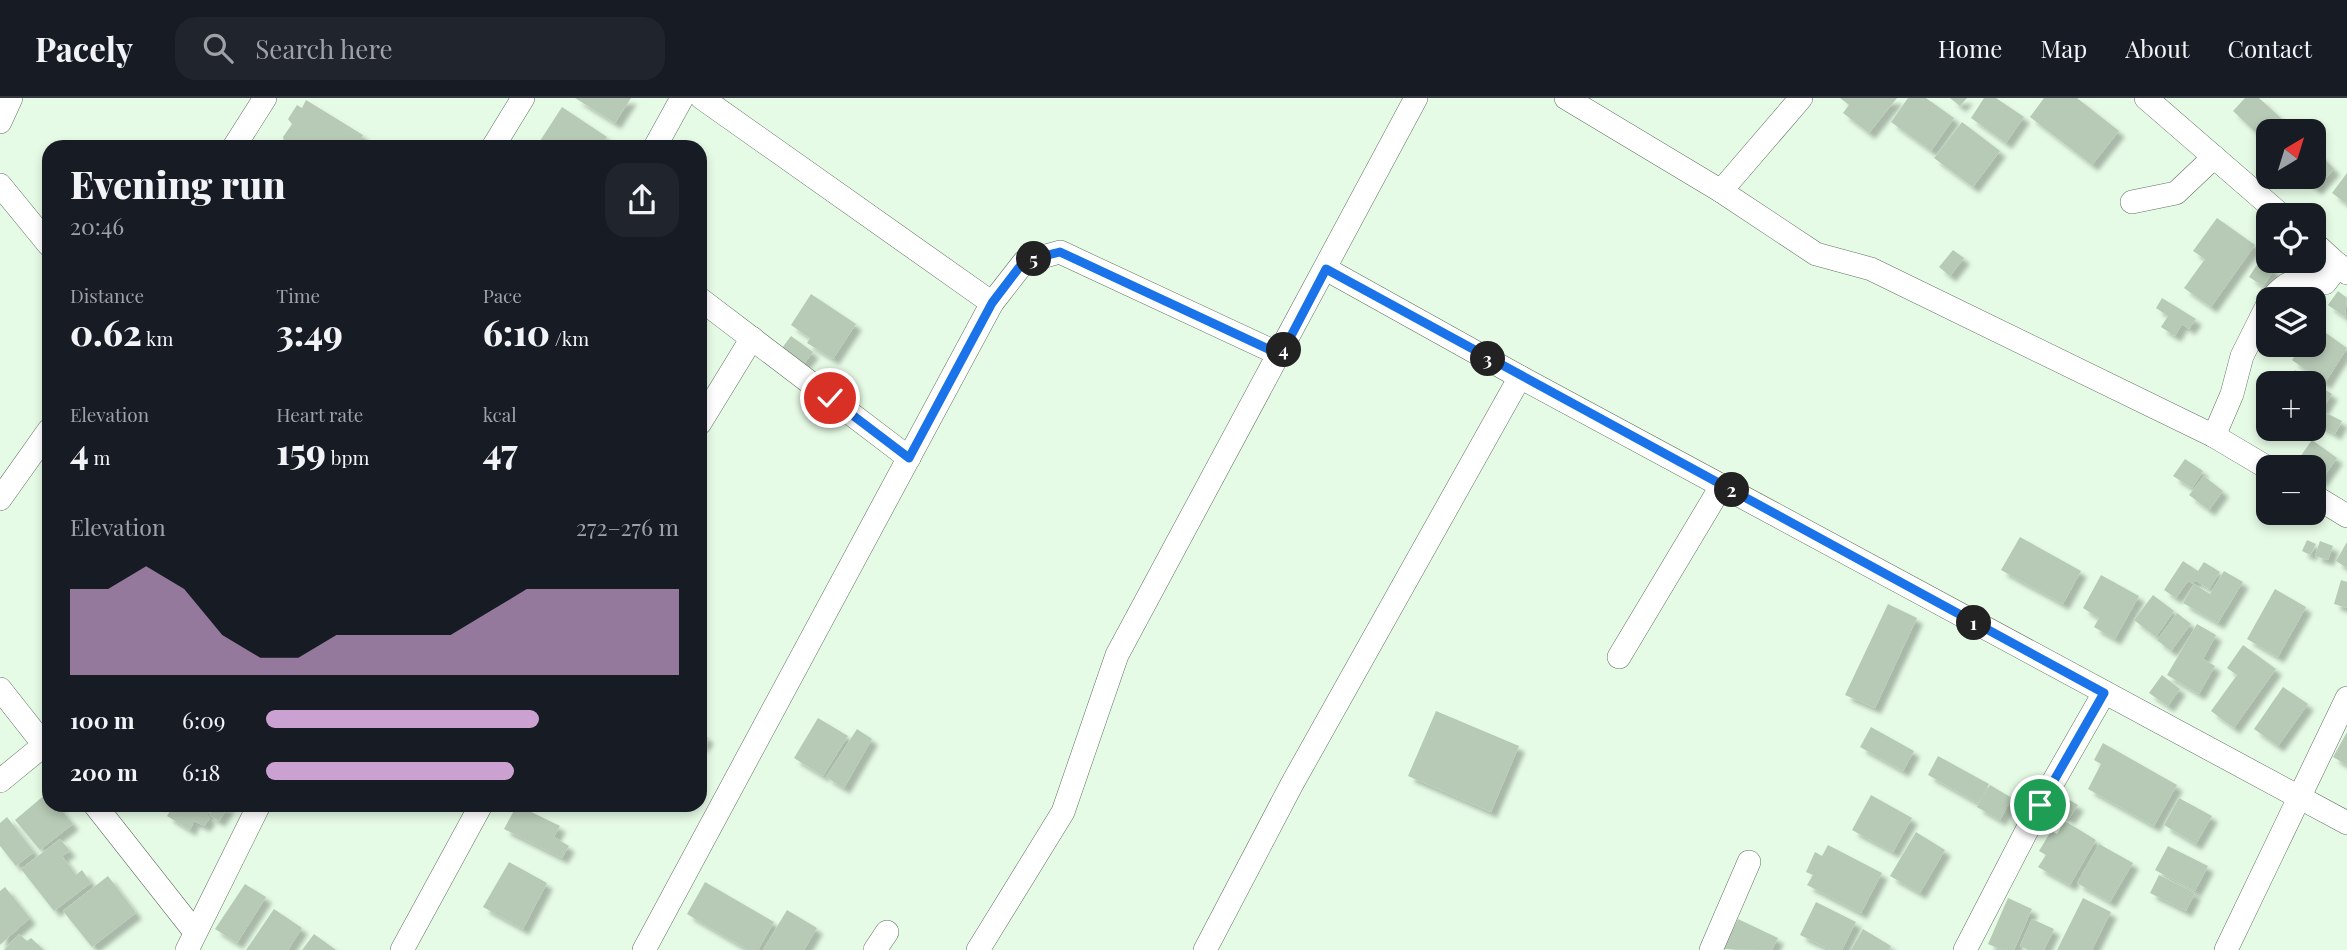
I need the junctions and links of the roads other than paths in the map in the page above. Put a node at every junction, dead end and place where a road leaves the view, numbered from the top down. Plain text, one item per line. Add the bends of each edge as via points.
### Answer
1 (11, 98) edge
2 (265, 98) edge
3 (523, 98) edge
4 (682, 98) edge
5 (702, 98) edge
6 (1416, 98) edge
7 (1566, 98) edge
8 (1801, 98) edge
9 (2146, 98) edge
10 (0, 122) edge
11 (238, 140) edge
12 (497, 140) edge
13 (659, 140) edge
14 (2214, 157) junction
15 (0, 185) edge
16 (1721, 191) junction
17 (2132, 202) dead end
18 (2267, 203) edge
19 (42, 236) edge
20 (2326, 254) edge
21 (1326, 269) junction
22 (2343, 269) edge
23 (2282, 287) edge
24 (992, 303) junction
25 (707, 304) edge
26 (2256, 328) edge
27 (752, 338) junction
28 (1281, 355) junction
29 (1520, 377) junction
30 (707, 412) edge
31 (2214, 436) junction
32 (42, 440) edge
33 (909, 458) junction
34 (2256, 461) edge
35 (1722, 485) junction
36 (0, 499) edge
37 (2326, 503) edge
38 (2347, 516) edge
39 (1619, 657) dead end
40 (0, 690) edge
41 (2104, 693) junction
42 (2347, 698) edge
43 (42, 742) edge
44 (42, 751) edge
45 (0, 780) edge
46 (2300, 799) junction
47 (100, 812) edge
48 (256, 812) edge
49 (477, 812) edge
50 (2347, 823) edge
51 (1749, 862) dead end
52 (191, 941) edge
53 (402, 950) edge
54 (644, 950) edge
55 (978, 950) edge
56 (1205, 950) edge
57 (1711, 950) edge
58 (1965, 950) edge
59 (2225, 950) edge

1 - 10 street
2 - 11 street
3 - 12 street
4 - 13 street
5 - 24 street
6 - 21 street
7 - 16 street
8 - 16 street
9 - 14 street
14 - 17 street via 2176,193
14 - 18 street
15 - 19 street
16 - 31 street via 1816,254 1871,269
20 - 22 street
21 - 28 street
21 - 29 street
22 - 23 street via 2325,283 2299,279
24 - 28 street via 1024,261 1060,252
24 - 33 street
25 - 27 street
26 - 31 street
27 - 30 street
27 - 33 street
28 - 55 street via 1118,655 1063,812
29 - 35 street
29 - 56 street via 1292,784
31 - 34 street
32 - 36 street
33 - 54 street
35 - 39 street
35 - 41 street
37 - 38 street
40 - 43 street
41 - 46 street
41 - 58 street
42 - 46 street
44 - 45 street
46 - 50 street
46 - 59 street
47 - 52 street
48 - 52 street
49 - 53 street
51 - 57 street

